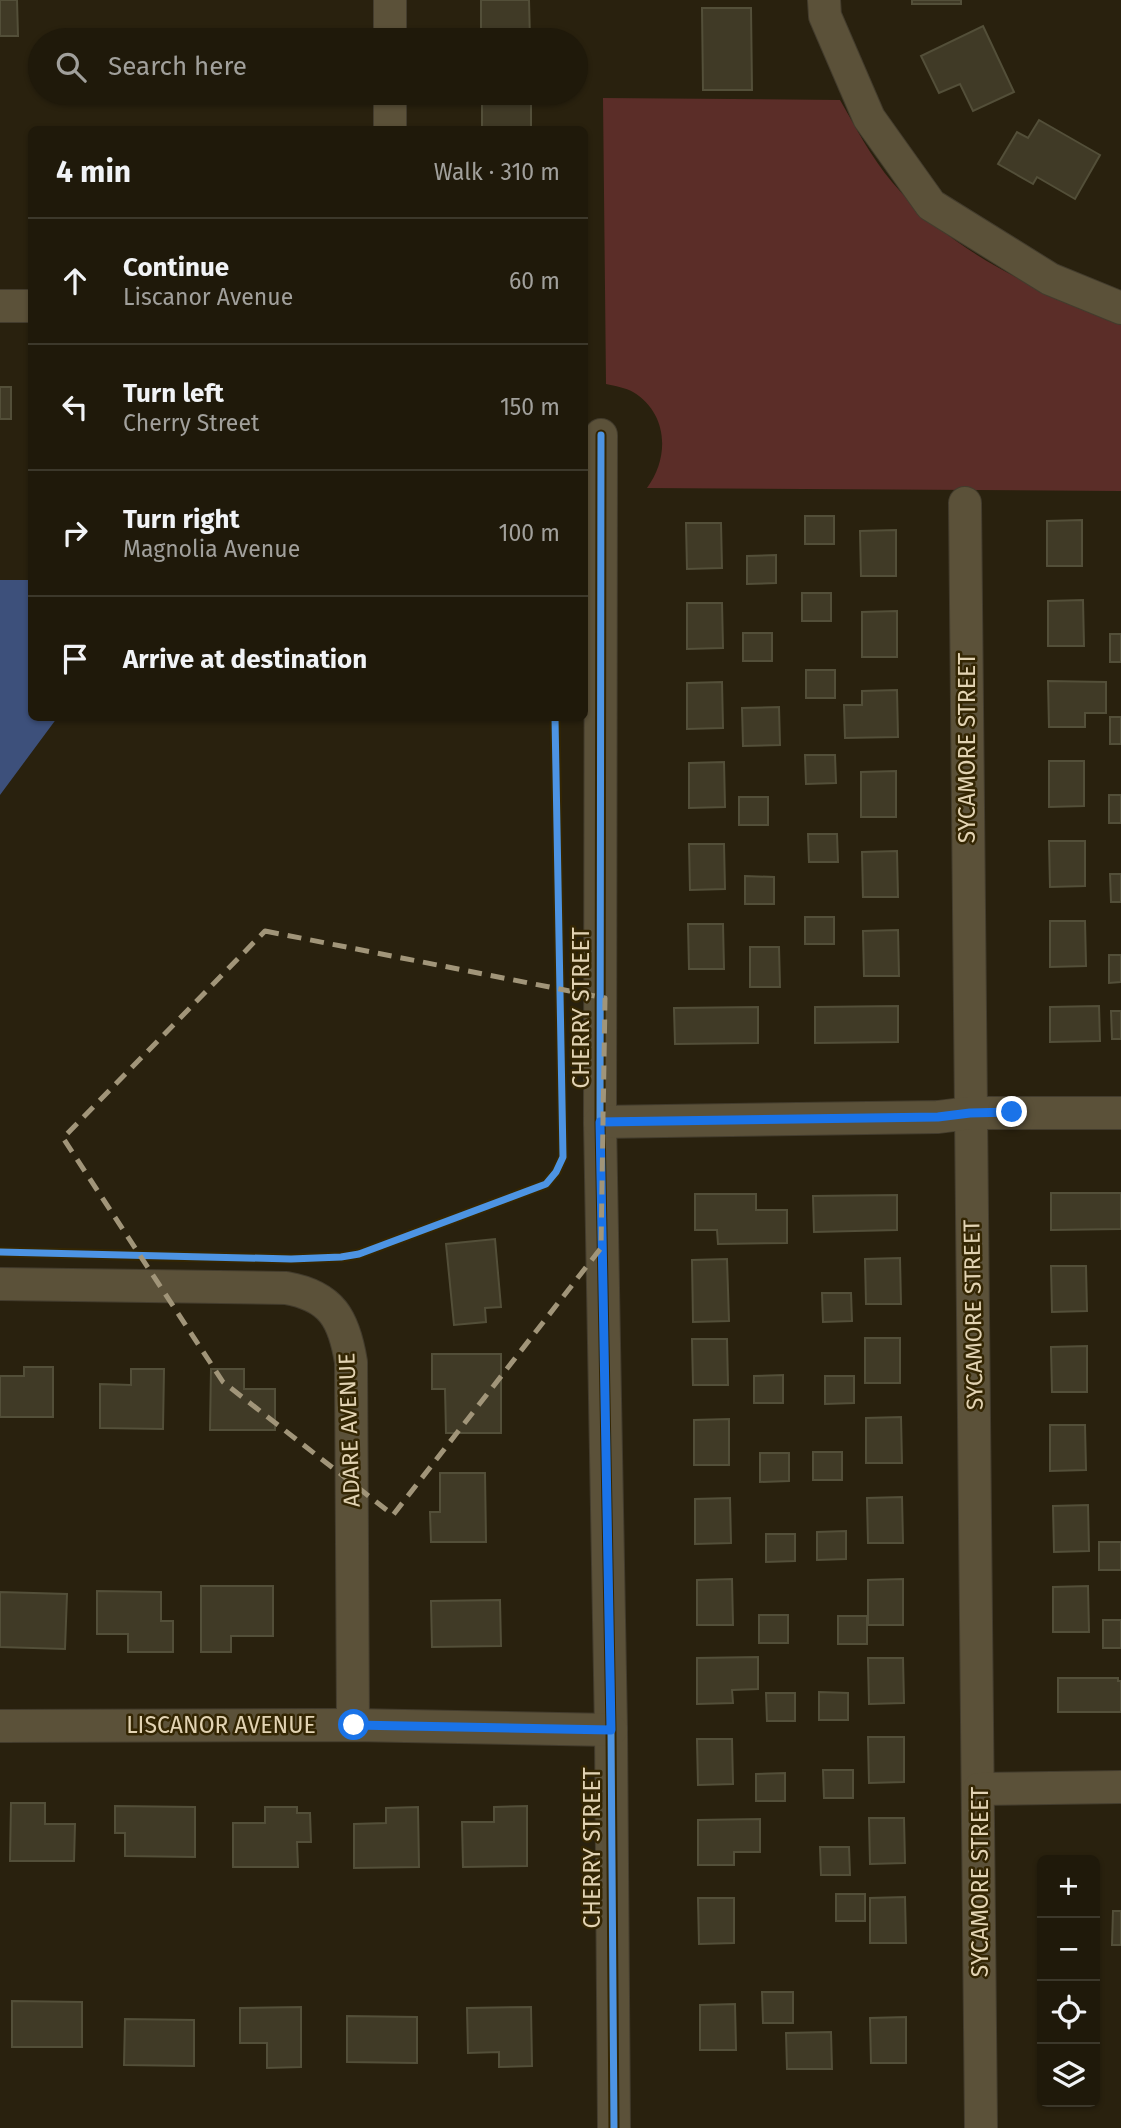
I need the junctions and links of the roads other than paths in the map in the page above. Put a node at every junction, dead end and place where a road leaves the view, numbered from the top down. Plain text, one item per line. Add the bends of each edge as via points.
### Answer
1 (390, 0) edge
2 (824, 0) edge
3 (390, 28) edge
4 (390, 105) edge
5 (390, 126) edge
6 (0, 306) edge
7 (28, 306) edge
8 (1121, 307) edge
9 (601, 435) dead end
10 (965, 503) dead end
11 (970, 1113) junction
12 (1121, 1113) edge
13 (600, 1122) junction
14 (0, 1284) edge
15 (354, 1725) junction
16 (0, 1726) edge
17 (611, 1730) junction
18 (1121, 1787) edge
19 (979, 1789) junction
20 (614, 2128) edge
21 (981, 2128) edge

1 - 3 street
2 - 8 street via 825,16 869,118 932,205 1050,279
4 - 5 street
6 - 7 street
9 - 13 street, CHERRY STREET
10 - 11 street, SYCAMORE STREET
11 - 12 street
11 - 13 street
11 - 19 street, SYCAMORE STREET
13 - 17 street, CHERRY STREET
14 - 15 street, ADARE AVENUE via 286,1288 322,1299 336,1314 351,1362
15 - 16 street, LISCANOR AVENUE
15 - 17 street, LISCANOR AVENUE
17 - 20 street, CHERRY STREET
18 - 19 street
19 - 21 street, SYCAMORE STREET

